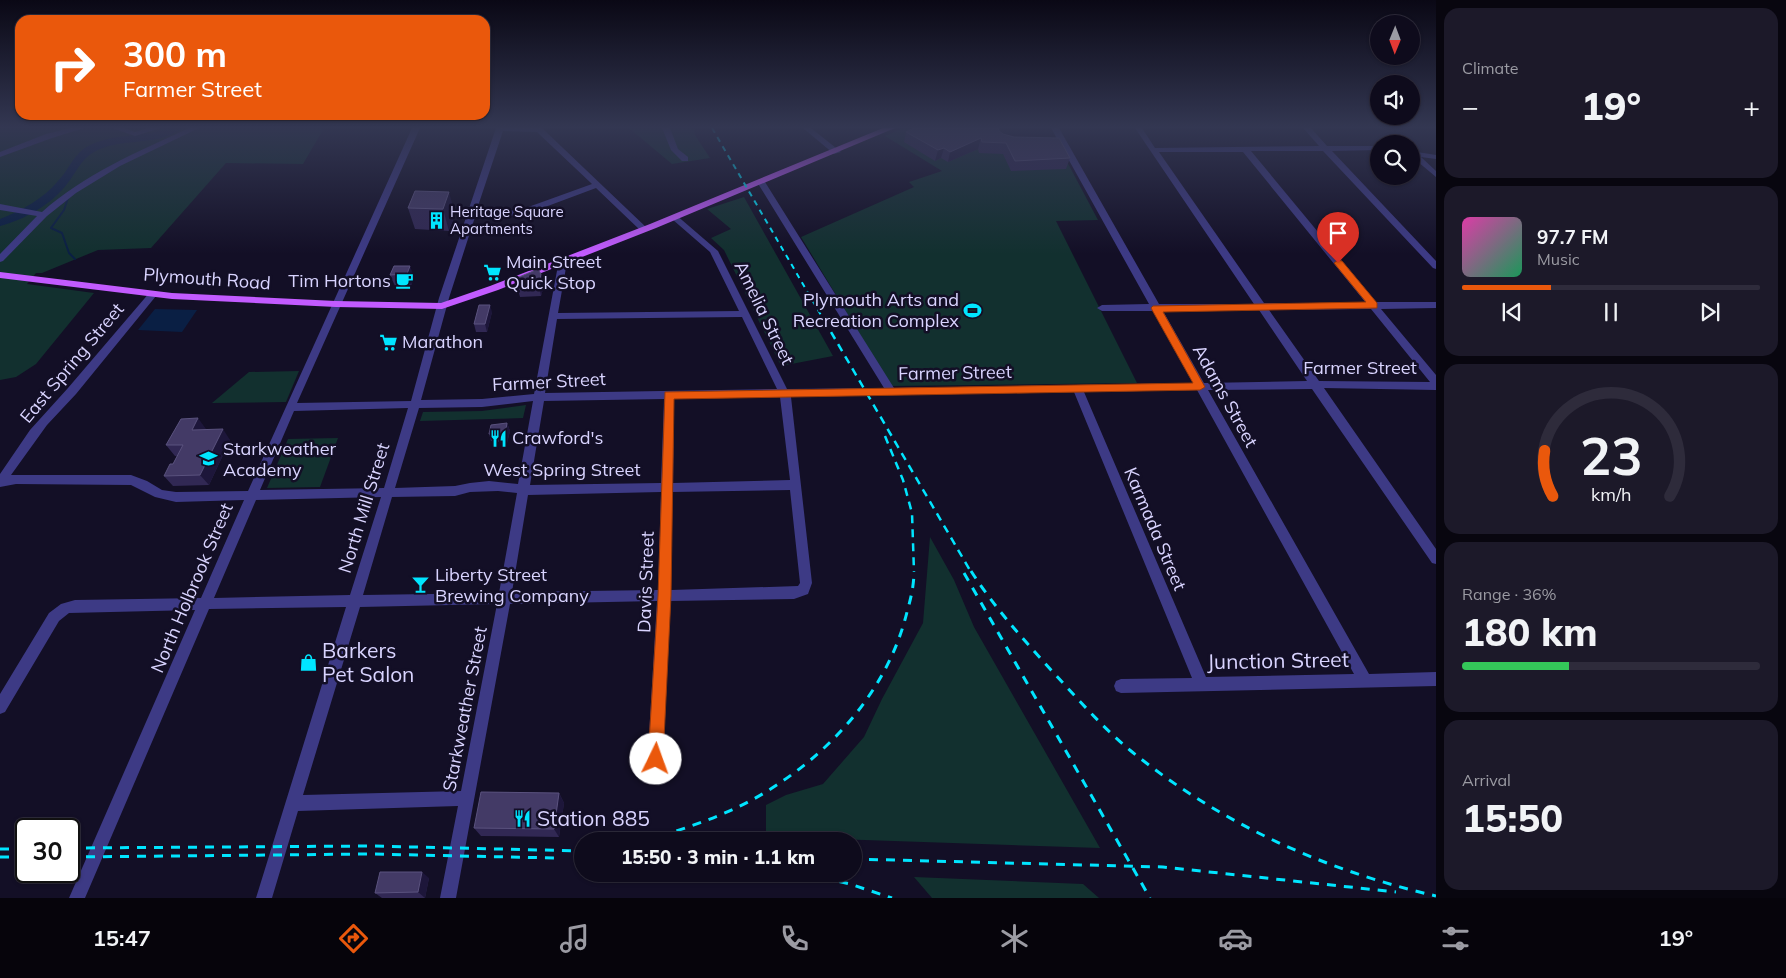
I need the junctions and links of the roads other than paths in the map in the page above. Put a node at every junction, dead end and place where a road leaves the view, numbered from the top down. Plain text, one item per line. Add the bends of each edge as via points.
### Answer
1 (107, 170) edge
2 (397, 170) edge
3 (486, 170) edge
4 (582, 170) edge
5 (792, 170) edge
6 (1079, 170) edge
7 (1167, 170) edge
8 (1262, 170) edge
9 (1346, 170) edge
10 (761, 182) junction
11 (598, 185) junction
12 (0, 207) edge
13 (43, 215) junction
14 (471, 215) junction
15 (675, 217) junction
16 (644, 229) junction
17 (0, 259) edge
18 (562, 262) junction
19 (1436, 266) edge
20 (2, 276) edge
21 (153, 294) junction
22 (336, 304) junction
23 (1436, 305) edge
24 (442, 306) junction
25 (1373, 306) junction
26 (1261, 307) junction
27 (1102, 308) dead end
28 (1156, 308) junction
29 (744, 314) junction
30 (552, 316) junction
31 (1436, 382) edge
32 (1315, 385) junction
33 (1436, 386) edge
34 (1200, 387) junction
35 (1077, 388) junction
36 (891, 391) junction
37 (784, 393) junction
38 (669, 395) junction
39 (539, 396) junction
40 (415, 404) junction
41 (290, 407) junction
42 (1, 481) edge
43 (796, 485) junction
44 (667, 487) junction
45 (523, 490) junction
46 (388, 492) junction
47 (252, 496) junction
48 (1436, 559) edge
49 (664, 596) junction
50 (505, 597) junction
51 (356, 600) junction
52 (205, 603) junction
53 (1436, 679) edge
54 (1365, 680) junction
55 (1201, 683) junction
56 (1121, 686) dead end
57 (0, 707) edge
58 (655, 770) dead end
59 (467, 798) junction
60 (292, 803) junction
61 (77, 898) edge
62 (264, 898) edge
63 (448, 898) edge

1 - 13 street
2 - 22 street, North Holbrook Street
3 - 14 street, North Mill Street
4 - 11 street
5 - 10 main road, Plymouth Road
6 - 28 street, Adams Street
7 - 26 street
8 - 25 street
9 - 19 street
10 - 15 main road, Plymouth Road
10 - 36 street
11 - 14 street via 521,213
11 - 16 street
12 - 13 street
13 - 17 street
14 - 24 street, North Mill Street
15 - 16 main road, Plymouth Road
15 - 29 street, Amelia Street via 714,251
16 - 18 main road, Plymouth Road
18 - 24 main road, Plymouth Road
18 - 30 street, Starkweather Street
20 - 21 main road, Plymouth Road
21 - 22 main road, Plymouth Road
21 - 42 street, East Spring Street via 37,430
22 - 24 main road, Plymouth Road
22 - 41 street, North Holbrook Street
23 - 25 street
24 - 40 street, North Mill Street
25 - 26 street
25 - 31 street
26 - 28 street
26 - 32 street
27 - 28 street
28 - 34 street, Adams Street
29 - 30 street
29 - 37 street, Amelia Street
30 - 39 street, Starkweather Street
32 - 33 street, Farmer Street
32 - 34 street, Farmer Street
32 - 48 street
34 - 35 street, Farmer Street
34 - 54 street, Adams Street
35 - 36 street, Farmer Street
35 - 55 street, Karmada Street
36 - 37 street, Farmer Street
37 - 38 street, Farmer Street
37 - 43 street, Amelia Street
38 - 39 street, Farmer Street
38 - 44 street, Davis Street
39 - 40 street, Farmer Street via 482,403
39 - 45 street, Starkweather Street
40 - 41 street, Farmer Street
40 - 46 street, North Mill Street
41 - 47 street, North Holbrook Street
42 - 47 street, East Spring Street via 16,478 131,480 159,494 176,498
43 - 44 street, West Spring Street
43 - 49 street, Amelia Street via 806,582 803,590 794,593
44 - 45 street, West Spring Street
44 - 49 street, Davis Street
45 - 46 street, West Spring Street via 463,487
45 - 50 street, Starkweather Street
46 - 47 street, East Spring Street
46 - 51 street, North Mill Street
47 - 52 street, North Holbrook Street
49 - 50 street
49 - 58 street, Davis Street
50 - 51 street
50 - 59 street, Starkweather Street
51 - 52 street
51 - 60 street, North Mill Street
52 - 57 street via 75,606 63,610 50,621
52 - 61 street, North Holbrook Street
53 - 54 street, Junction Street
54 - 55 street, Junction Street
55 - 56 street, Junction Street
59 - 60 street
59 - 63 street, Starkweather Street
60 - 62 street, North Mill Street

